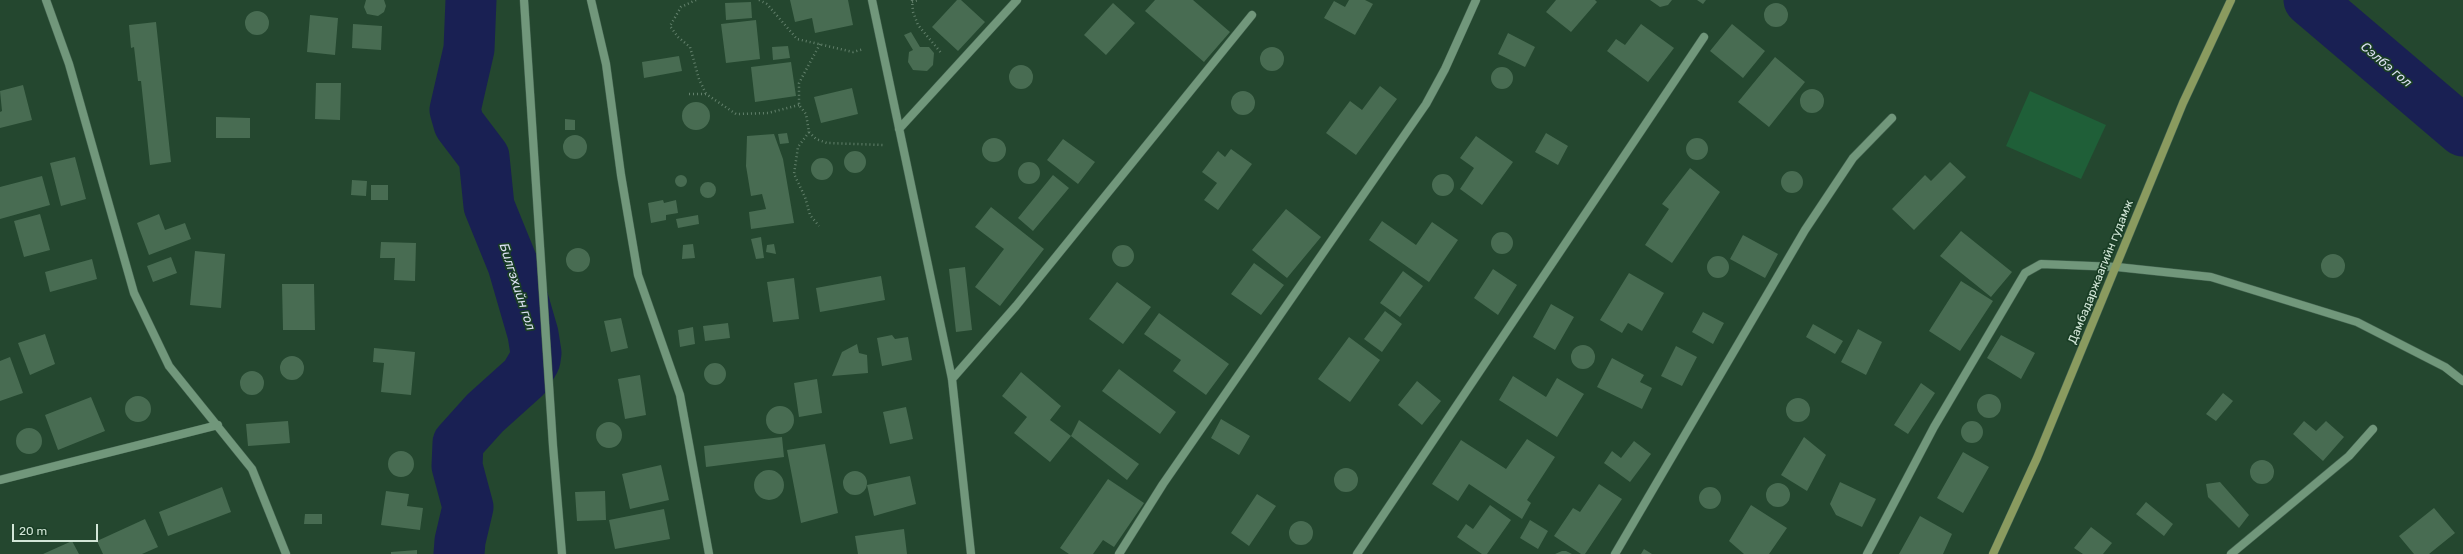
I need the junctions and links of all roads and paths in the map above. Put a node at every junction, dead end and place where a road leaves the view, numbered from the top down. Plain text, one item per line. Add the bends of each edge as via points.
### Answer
1 (46, 0) edge
2 (524, 0) edge
3 (591, 0) edge
4 (696, 0) edge
5 (759, 0) edge
6 (872, 0) edge
7 (918, 0) edge
8 (1017, 0) edge
9 (1476, 0) edge
10 (2231, 0) edge
11 (912, 1) edge
12 (1252, 15) dead end
13 (1704, 37) dead end
14 (820, 44) junction
15 (882, 46) junction
16 (958, 65) junction
17 (688, 94) dead end
18 (706, 94) junction
19 (799, 105) junction
20 (1892, 118) dead end
21 (899, 128) junction
22 (809, 132) junction
23 (902, 142) junction
24 (819, 226) dead end
25 (2116, 267) junction
26 (952, 379) junction
27 (2463, 381) edge
28 (218, 425) junction
29 (2373, 430) dead end
30 (0, 480) edge
31 (286, 554) edge
32 (562, 554) edge
33 (709, 554) edge
34 (972, 554) edge
35 (1119, 554) edge
36 (1357, 554) edge
37 (1615, 554) edge
38 (1866, 554) edge
39 (1993, 554) edge
40 (2231, 554) edge

1 - 28 street via 69,64 134,293 169,366
2 - 32 street via 552,438
3 - 33 street via 606,64 638,275 680,395
4 - 18 path via 681,7 670,26 690,47
5 - 14 path via 767,4 797,39
6 - 15 street
7 - 11 path
8 - 16 street
9 - 35 street via 1426,104 1163,484
10 - 25 main road, Дамбадаржаагийн гудамж via 2183,103
11 - 16 path via 913,12 920,28 945,58
12 - 26 street via 1016,306
13 - 36 street
14 - 15 path via 853,52
14 - 19 path via 799,83
15 - 21 street
16 - 21 street
17 - 18 path
18 - 19 path via 736,114 768,113
19 - 22 path via 806,114
20 - 37 street via 1853,158 1805,230
21 - 23 street
22 - 23 path via 816,139 827,143 880,146
22 - 24 path via 798,147 794,174 810,215
23 - 26 street
25 - 27 street via 2211,277 2357,322 2445,366
25 - 38 street via 2041,264 2025,273 1934,427
25 - 39 main road, Дамбадаржаагийн гудамж via 2037,458
26 - 34 street
28 - 30 street
28 - 31 street via 252,469
29 - 40 street via 2349,456

